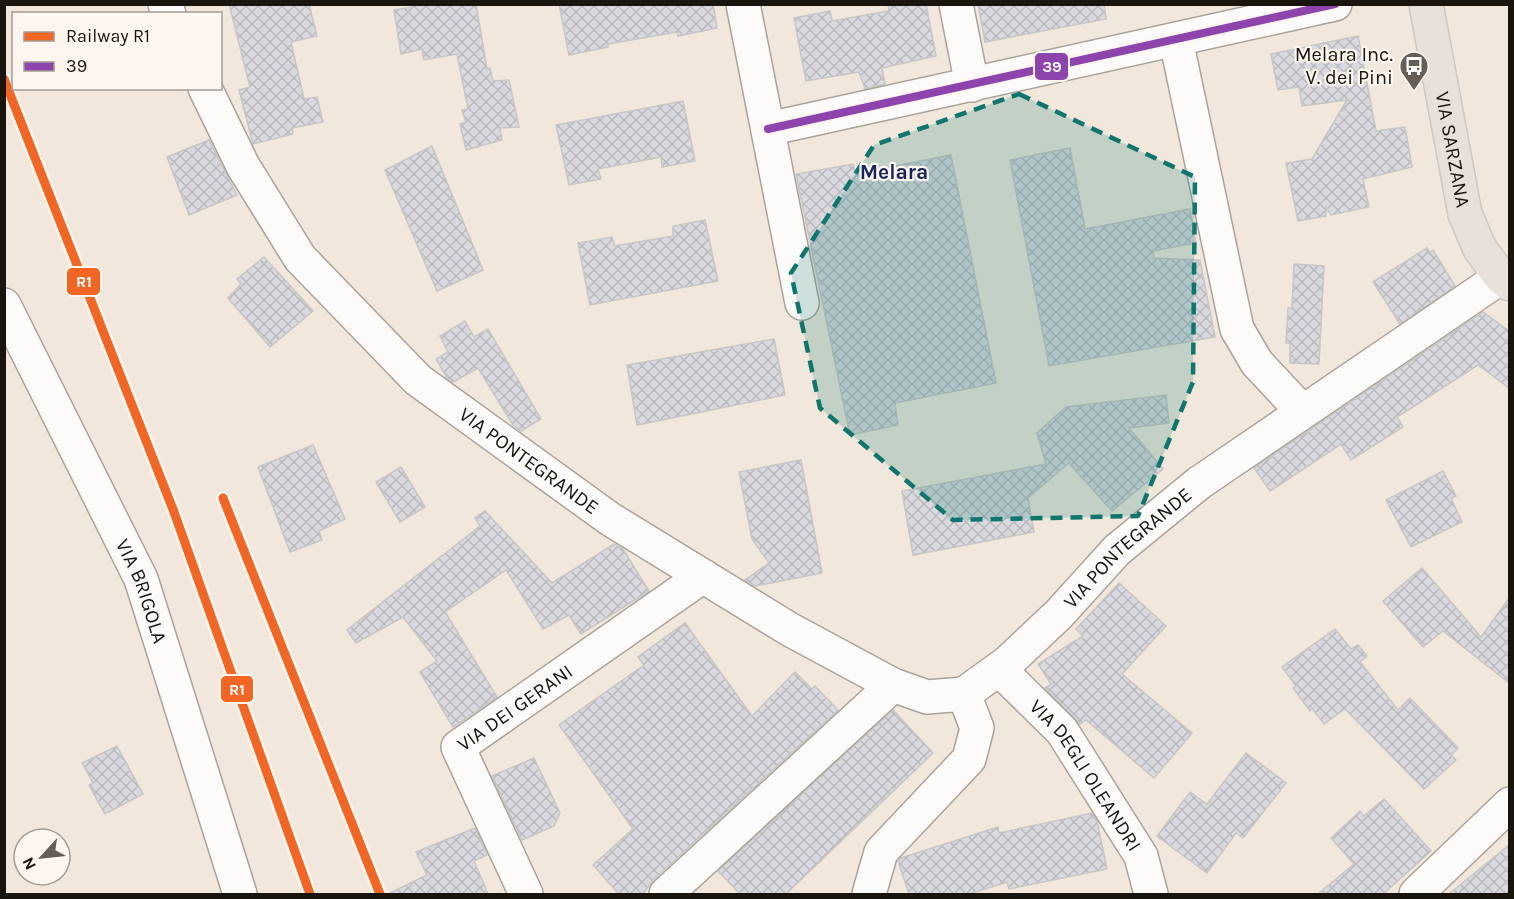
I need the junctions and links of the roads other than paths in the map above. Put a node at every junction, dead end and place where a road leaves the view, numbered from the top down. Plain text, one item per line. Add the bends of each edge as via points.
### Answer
1 (743, 4) edge
2 (956, 4) edge
3 (1335, 4) edge
4 (1426, 4) edge
5 (1176, 40) junction
6 (972, 85) junction
7 (206, 90) edge
8 (768, 129) junction
9 (1505, 280) edge
10 (802, 303) dead end
11 (4, 305) edge
12 (1302, 411) junction
13 (703, 576) junction
14 (999, 669) junction
15 (893, 685) junction
16 (964, 694) junction
17 (1509, 804) edge
18 (240, 894) edge
19 (526, 894) edge
20 (666, 894) edge
21 (869, 894) edge
22 (1151, 894) edge
23 (1416, 894) edge

1 - 8 street
2 - 6 street
3 - 5 street
4 - 9 main road, VIA SARZANA via 1465,214 1480,249
5 - 6 street
5 - 12 street via 1237,329 1257,363
6 - 8 street
7 - 13 street, VIA PONTEGRANDE via 243,166 300,258 418,380 610,519
8 - 10 street
9 - 12 street, VIA PONTEGRANDE
11 - 18 street, VIA BRIGOLA via 141,579
12 - 14 street, VIA PONTEGRANDE via 1199,483 1117,550 1059,614
13 - 15 street, VIA PONTEGRANDE via 789,629
13 - 19 street, VIA DEI GERANI via 458,747
14 - 16 street, VIA PONTEGRANDE
14 - 22 street, VIA DEGLI OLEANDRI via 1062,730 1141,856
15 - 16 street, VIA PONTEGRANDE via 927,698
15 - 20 street
16 - 21 street via 977,728 969,759 881,852
17 - 23 street

